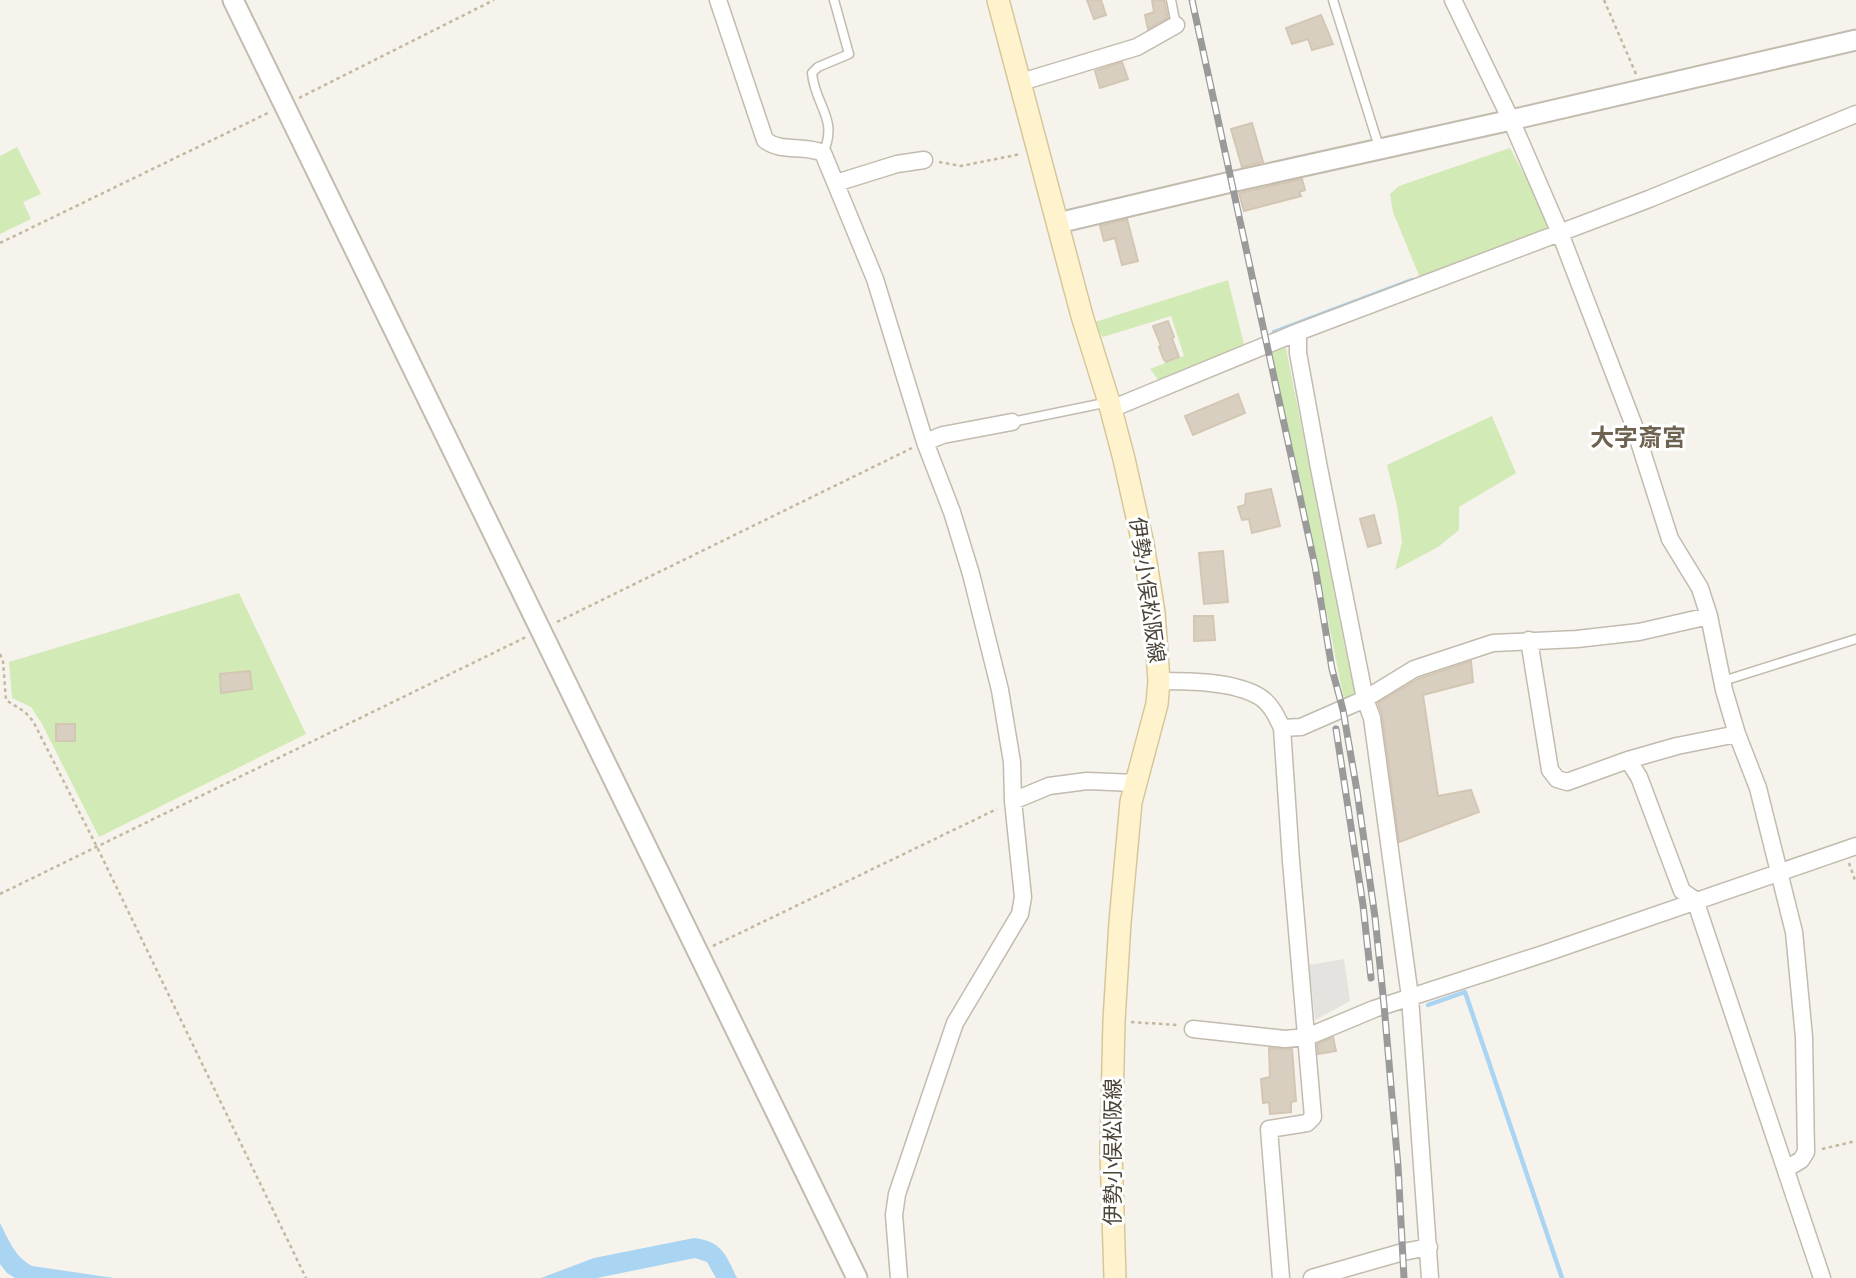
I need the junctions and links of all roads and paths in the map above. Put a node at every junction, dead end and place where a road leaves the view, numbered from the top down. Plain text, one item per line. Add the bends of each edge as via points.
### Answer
1 (233, 0) edge
2 (494, 0) edge
3 (718, 0) edge
4 (834, 0) edge
5 (998, 0) edge
6 (1171, 0) edge
7 (1333, 0) edge
8 (1453, 0) edge
9 (1604, 0) edge
10 (1176, 25) joint
11 (1856, 40) edge
12 (1021, 82) junction
13 (1642, 88) junction
14 (284, 105) junction
15 (1856, 114) edge
16 (1511, 120) junction
17 (1379, 148) junction
18 (1038, 150) junction
19 (823, 153) junction
20 (924, 160) joint
21 (836, 183) junction
22 (1058, 223) junction
23 (1560, 233) junction
24 (0, 243) edge
25 (1298, 332) junction
26 (1110, 406) junction
27 (1012, 422) joint
28 (925, 442) junction
29 (1709, 616) junction
30 (540, 630) junction
31 (1856, 639) edge
32 (1529, 640) junction
33 (0, 654) edge
34 (1158, 681) junction
35 (1723, 681) junction
36 (1365, 699) junction
37 (1282, 727) junction
38 (1737, 734) junction
39 (1628, 760) junction
40 (1135, 783) junction
41 (1013, 801) junction
42 (97, 846) junction
43 (1850, 848) edge
44 (1778, 872) junction
45 (1856, 883) edge
46 (0, 894) edge
47 (1695, 900) junction
48 (698, 953) junction
49 (1410, 997) junction
50 (1114, 1021) junction
51 (1194, 1029) joint
52 (1307, 1037) junction
53 (1856, 1141) edge
54 (1806, 1152) junction
55 (1786, 1169) junction
56 (1429, 1247) junction
57 (306, 1278) edge
58 (857, 1278) edge
59 (899, 1278) edge
60 (1115, 1278) edge
61 (1281, 1278) edge
62 (1312, 1278) edge
63 (1430, 1278) edge
64 (1822, 1278) edge

1 - 14 street
2 - 14 path
3 - 19 street via 765,140 773,146
4 - 19 lane via 849,54 812,73 830,132
5 - 12 main road, 伊勢小俣松阪線
6 - 10 lane
7 - 17 lane
8 - 16 street
9 - 13 path
10 - 12 street via 1137,47
11 - 13 street
12 - 18 main road, 伊勢小俣松阪線
13 - 16 street
14 - 24 path
14 - 30 street
15 - 23 street
16 - 17 street
16 - 23 street
17 - 22 street
18 - 20 path via 961,166
18 - 22 main road, 伊勢小俣松阪線
19 - 21 street
20 - 21 street
21 - 28 street via 875,279
22 - 26 main road, 伊勢小俣松阪線
23 - 25 street
23 - 29 street via 1633,423 1670,539 1700,588
25 - 26 street
25 - 36 street via 1298,353
26 - 27 lane
26 - 34 main road, 伊勢小俣松阪線 via 1143,544 1154,612
27 - 28 street
28 - 30 path
28 - 41 street via 971,574 1000,690 1012,762
29 - 32 street via 1639,632
29 - 35 street
30 - 42 path
30 - 48 street
31 - 35 lane
32 - 36 street via 1493,643 1414,669
32 - 39 street via 1550,770 1557,779 1567,782
33 - 42 path via 6,700 33,720
34 - 37 street via 1194,681 1248,692 1262,698
34 - 40 main road, 伊勢小俣松阪線 via 1157,704
35 - 38 street
36 - 37 street via 1301,727
36 - 49 street via 1372,718
37 - 52 street
38 - 39 street
38 - 44 street via 1758,789
39 - 47 street via 1639,777 1682,891
40 - 41 street via 1087,781 1048,786
40 - 50 main road, 伊勢小俣松阪線
41 - 48 path
41 - 59 street via 1023,897 1020,915 955,1023 897,1195
42 - 46 path
42 - 57 path
43 - 44 street
43 - 45 path
44 - 47 street
44 - 54 street via 1794,932 1804,1037
47 - 49 street
47 - 55 street
48 - 58 street
49 - 52 street
49 - 56 street
50 - 51 path
50 - 60 main road, 伊勢小俣松阪線 via 1111,1152
51 - 52 street via 1285,1039
52 - 61 street via 1313,1117 1307,1124 1269,1129
53 - 54 path
54 - 55 street
55 - 64 street
56 - 62 street
56 - 63 street

